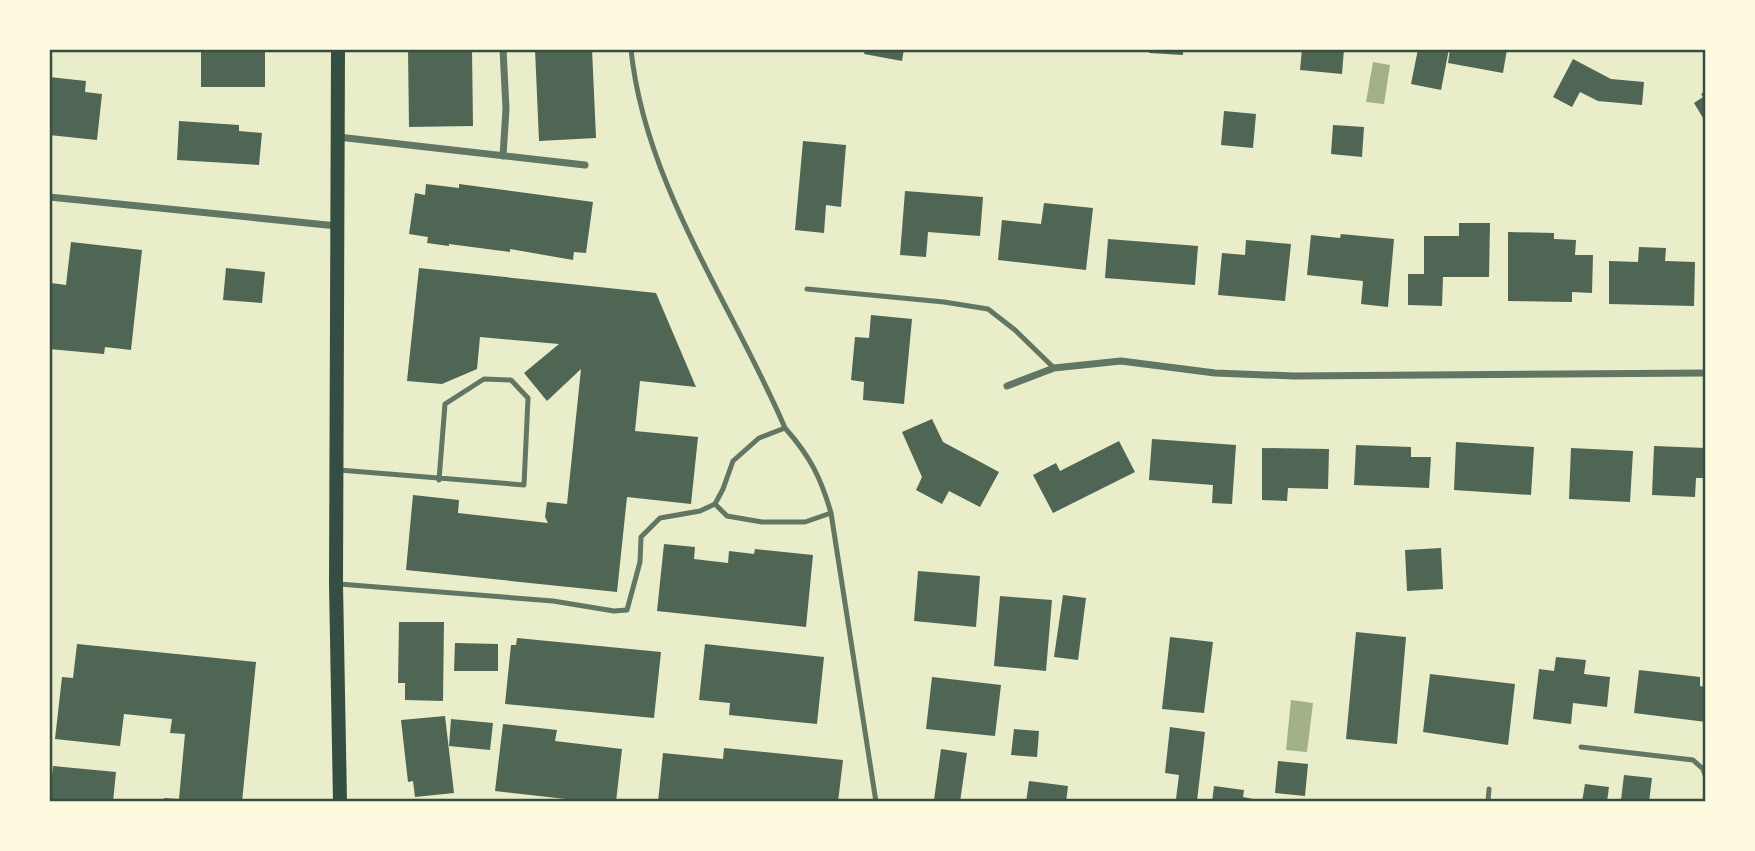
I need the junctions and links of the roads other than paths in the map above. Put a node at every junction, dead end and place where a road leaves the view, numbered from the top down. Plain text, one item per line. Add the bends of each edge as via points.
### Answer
1 (338, 49) edge
2 (503, 49) edge
3 (631, 49) edge
4 (338, 137) junction
5 (503, 156) junction
6 (585, 165) dead end
7 (49, 197) edge
8 (338, 226) junction
9 (807, 289) dead end
10 (1054, 368) junction
11 (1706, 373) edge
12 (1007, 386) dead end
13 (785, 428) junction
14 (336, 470) junction
15 (439, 480) junction
16 (715, 504) junction
17 (831, 513) junction
18 (336, 584) junction
19 (1581, 747) dead end
20 (1706, 778) edge
21 (1489, 789) dead end
22 (340, 802) edge
23 (876, 802) edge
24 (1488, 802) edge

1 - 4 main road
2 - 5 street
3 - 13 lane via 634,81 657,158
4 - 5 street
4 - 8 main road
5 - 6 street
7 - 8 street
8 - 14 main road
9 - 10 lane via 988,309
10 - 11 street via 1121,361 1215,373 1294,376
10 - 12 street
13 - 16 lane via 759,438 733,461
13 - 17 lane via 805,450
14 - 15 lane
14 - 18 main road
15 - 15 lane via 524,485 528,398 511,380 484,379 445,404
16 - 17 lane via 727,516 762,522 805,522
16 - 18 lane via 660,518 640,537 627,610
17 - 23 lane
18 - 22 main road
19 - 20 lane via 1693,760
21 - 24 lane

